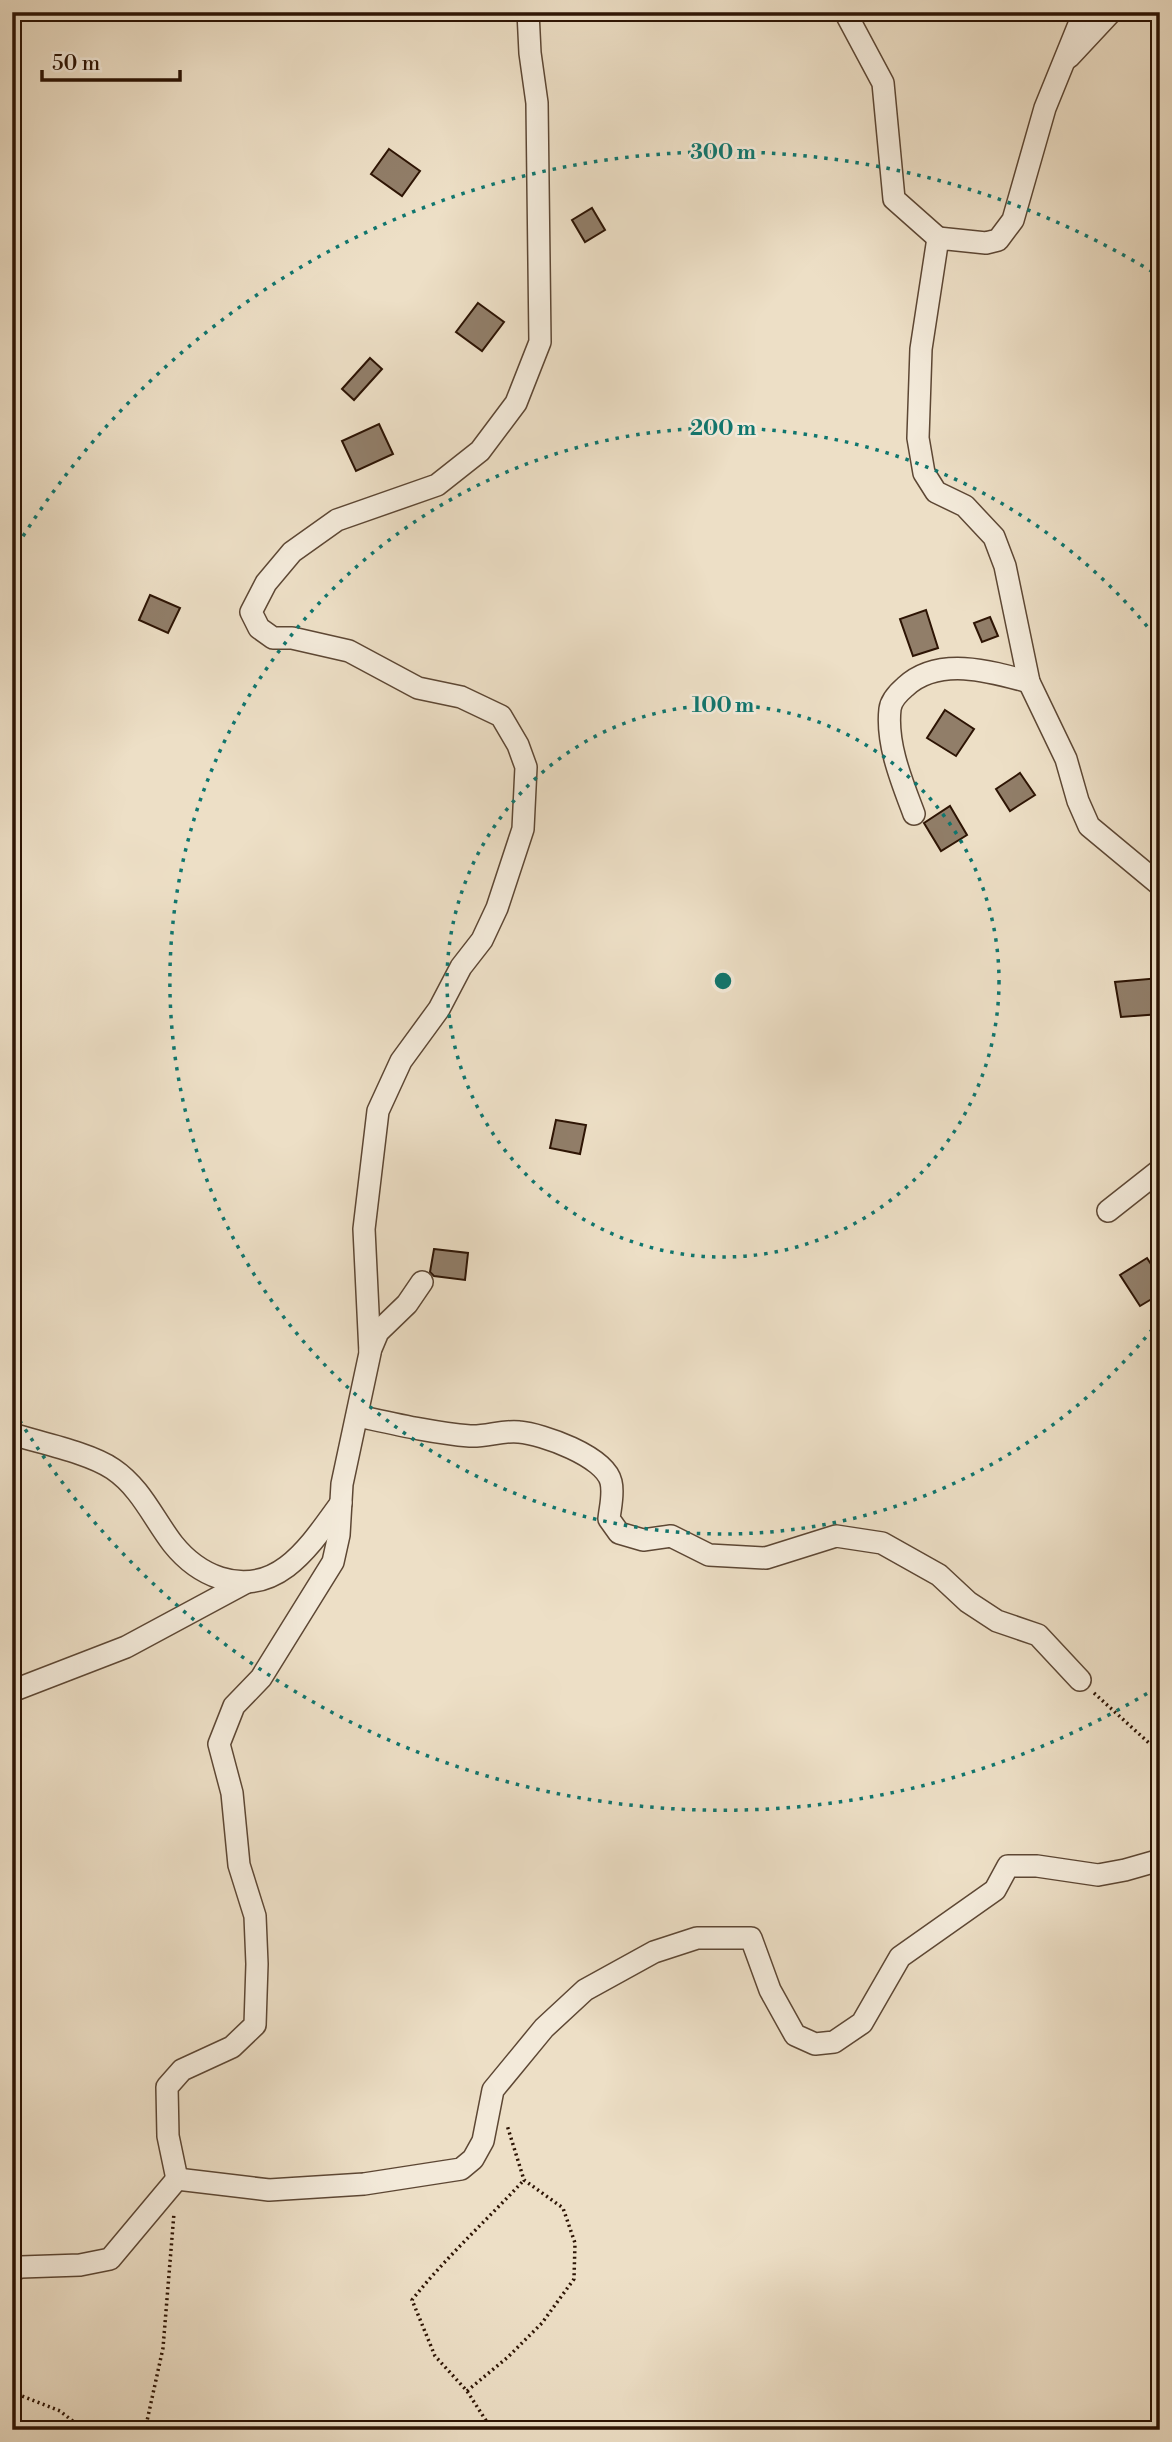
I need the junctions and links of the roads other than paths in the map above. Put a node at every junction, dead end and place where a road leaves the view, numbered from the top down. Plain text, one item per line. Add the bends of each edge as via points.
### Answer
1 (528, 12) edge
2 (845, 12) edge
3 (1083, 12) edge
4 (1111, 12) edge
5 (1063, 64) junction
6 (938, 238) junction
7 (1029, 682) junction
8 (914, 814) dead end
9 (1160, 885) edge
10 (1160, 1170) edge
11 (1108, 1211) dead end
12 (422, 1282) dead end
13 (370, 1353) junction
14 (358, 1416) junction
15 (12, 1434) edge
16 (341, 1503) junction
17 (245, 1583) junction
18 (1080, 1679) road end
19 (12, 1691) edge
20 (1160, 1860) edge
21 (177, 2179) junction
22 (12, 2270) edge

1 - 13 street via 537,103 541,342 516,403 480,451 437,485 337,520 292,552 266,583 251,612 259,628 272,638 349,651 418,688 461,697 501,716 526,767 523,829 497,908 439,1009 401,1061 378,1111 364,1229
2 - 6 street via 883,83 894,199
3 - 5 street
4 - 5 street
5 - 6 street via 1045,108 1013,220 998,240 986,243
6 - 7 street via 921,349 918,438 924,473 936,492 965,506 994,537 1005,566
7 - 8 street via 991,671 945,668 915,678 897,694 890,706 892,746
7 - 9 street via 1066,759 1089,826
10 - 11 street
12 - 13 street via 378,1332
13 - 14 street
14 - 16 street
14 - 18 street via 472,1436 519,1432 564,1445 602,1468 611,1480 609,1520 619,1533 643,1540 671,1536 709,1555 766,1558 836,1536 882,1543 939,1575 997,1621 1038,1635
15 - 17 street via 113,1469 145,1500 174,1546 195,1566 213,1576
16 - 17 street via 296,1560 276,1574
16 - 21 street via 333,1562 261,1678 234,1706 219,1744 232,1793 239,1865 255,1916 255,2025 232,2047 182,2070 167,2087 168,2136
17 - 19 street via 126,1647
20 - 21 street via 1098,1875 1009,1866 995,1890 900,1957 862,2023 834,2042 815,2045 795,2035 770,1990 751,1938 697,1938 654,1952 585,1990 544,2028 493,2090 483,2141 461,2169 364,2185 268,2190
21 - 22 street via 110,2259

